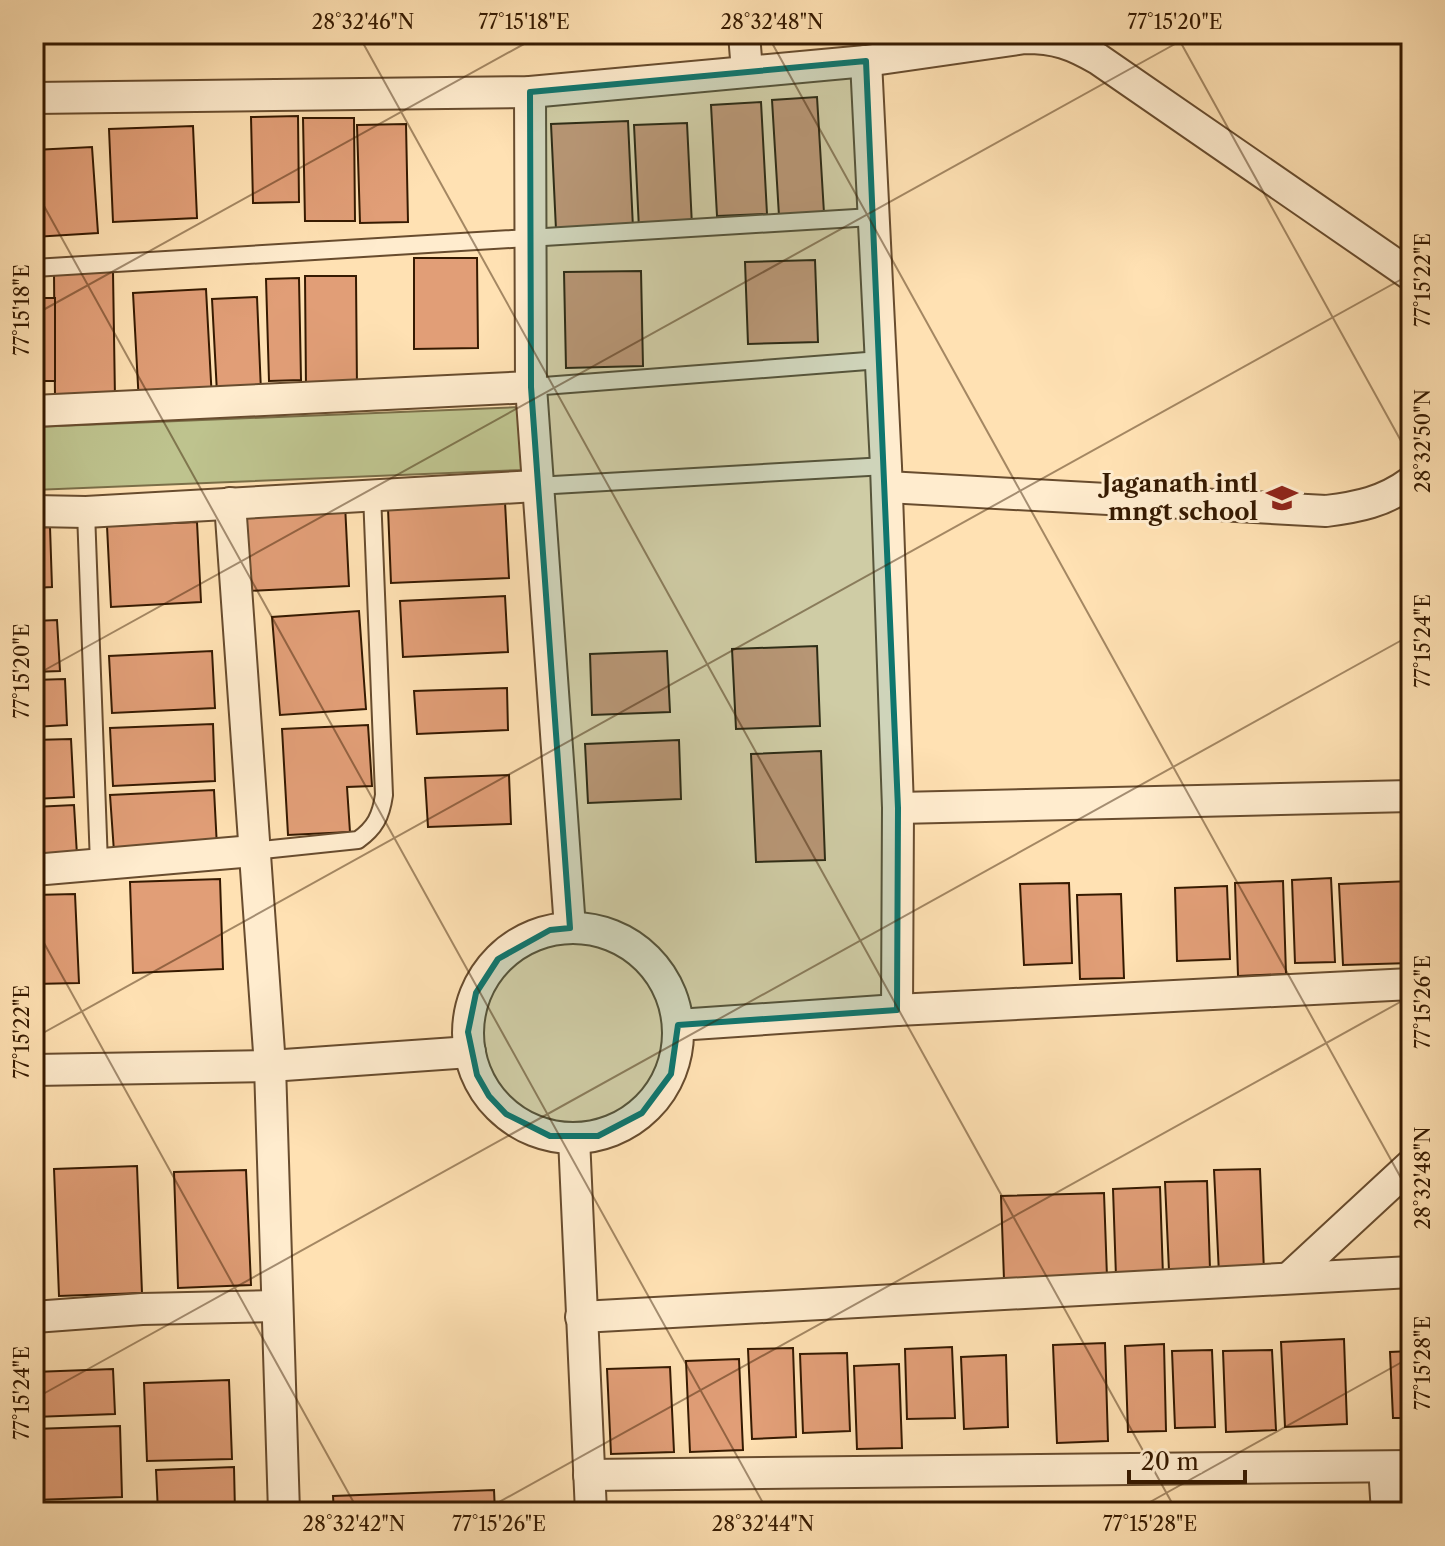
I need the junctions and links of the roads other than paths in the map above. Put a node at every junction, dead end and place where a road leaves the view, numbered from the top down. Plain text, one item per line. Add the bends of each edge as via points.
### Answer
1 (744, 34) edge
2 (1052, 36) edge
3 (866, 61) junction
4 (747, 71) junction
5 (530, 92) junction
6 (34, 97) edge
7 (872, 217) junction
8 (530, 240) junction
9 (34, 268) edge
10 (1411, 275) edge
11 (880, 360) junction
12 (531, 387) junction
13 (34, 411) edge
14 (886, 476) junction
15 (1411, 482) edge
16 (536, 486) junction
17 (372, 494) junction
18 (230, 503) junction
19 (34, 511) edge
20 (86, 512) junction
21 (1411, 796) edge
22 (898, 808) junction
23 (253, 851) junction
24 (99, 864) junction
25 (34, 870) edge
26 (570, 928) junction
27 (1411, 984) edge
28 (897, 1010) junction
29 (678, 1025) junction
30 (470, 1052) junction
31 (270, 1066) junction
32 (34, 1070) edge
33 (574, 1138) junction
34 (1411, 1165) edge
35 (1411, 1272) edge
36 (1290, 1277) junction
37 (277, 1306) junction
38 (34, 1317) edge
39 (581, 1317) junction
40 (1398, 1466) edge
41 (589, 1475) junction
42 (284, 1512) edge
43 (591, 1512) edge
44 (1387, 1512) edge

1 - 4 street
2 - 3 street
2 - 10 street via 1098,59
3 - 4 street
3 - 7 street
4 - 5 street
5 - 6 street
5 - 8 street
7 - 8 lane
7 - 11 street
8 - 9 lane
8 - 12 street
11 - 12 lane
11 - 14 street
12 - 13 street
12 - 16 street
14 - 15 street via 1326,511 1363,506 1392,496
14 - 16 lane
14 - 22 street
16 - 17 street
16 - 26 street
17 - 18 street
17 - 23 lane via 381,814 358,840
18 - 20 street
18 - 23 street
19 - 20 street
20 - 24 lane
21 - 22 street
22 - 28 street
23 - 24 street
23 - 31 street
24 - 25 street
26 - 29 street via 609,934 644,955 667,987
26 - 30 street via 530,936 498,959 470,1012
27 - 28 street
28 - 29 street
29 - 33 street via 674,1062 658,1096 621,1127
30 - 31 street
30 - 33 street via 489,1096 506,1114 527,1128
31 - 32 street
31 - 37 street
33 - 39 street
34 - 36 street
35 - 36 street
36 - 39 street
37 - 38 street
37 - 42 street
39 - 41 street
40 - 41 street
40 - 44 street
41 - 43 street

